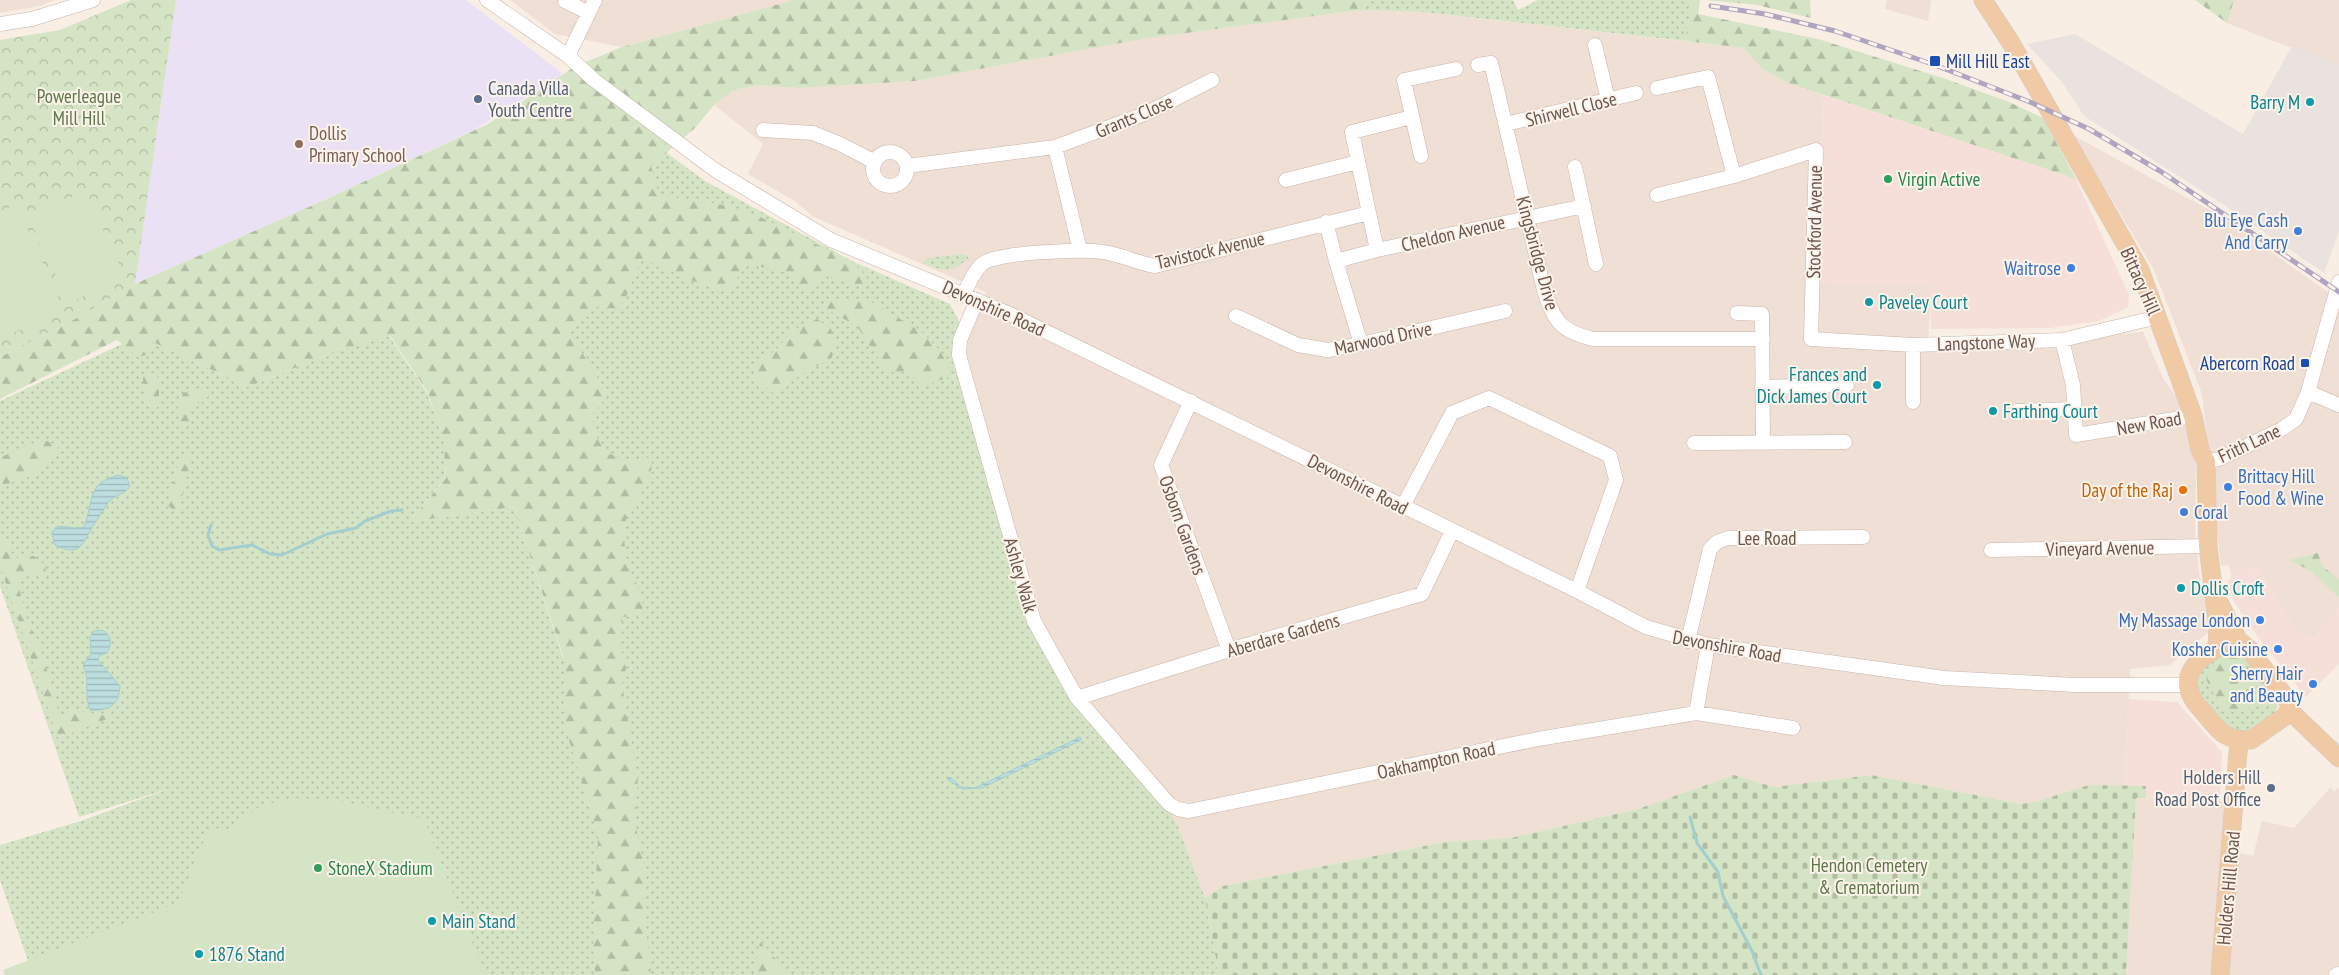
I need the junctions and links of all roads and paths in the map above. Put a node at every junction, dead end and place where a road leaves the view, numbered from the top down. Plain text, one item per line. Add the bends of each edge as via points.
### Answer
1 (93, 0) edge
2 (487, 0) edge
3 (595, 0) edge
4 (1983, 0) edge
5 (565, 1) dead end
6 (587, 12) junction
7 (0, 24) edge
8 (1595, 45) dead end
9 (568, 56) junction
10 (1478, 65) dead end
11 (1456, 69) dead end
12 (1212, 80) dead end
13 (1657, 88) dead end
14 (1636, 93) dead end
15 (1608, 100) junction
16 (1412, 117) junction
17 (1506, 124) junction
18 (762, 130) dead end
19 (1055, 147) junction
20 (1421, 156) dead end
21 (875, 162) junction
22 (1358, 162) junction
23 (908, 166) junction
24 (1575, 167) dead end
25 (1734, 176) junction
26 (1286, 180) dead end
27 (1656, 195) dead end
28 (1584, 206) junction
29 (1369, 213) junction
30 (1528, 216) junction
31 (1326, 222) junction
32 (1080, 250) junction
33 (1377, 250) junction
34 (1336, 261) junction
35 (1596, 264) dead end
36 (2339, 282) edge
37 (964, 294) junction
38 (977, 300) junction
39 (1505, 311) dead end
40 (1736, 314) dead end
41 (1236, 316) dead end
42 (2158, 317) junction
43 (1763, 339) junction
44 (1811, 339) joint
45 (2062, 340) junction
46 (1361, 344) junction
47 (1912, 345) junction
48 (1847, 385) dead end
49 (1762, 388) junction
50 (2308, 392) junction
51 (1191, 401) junction
52 (1913, 402) dead end
53 (2339, 405) edge
54 (2073, 409) junction
55 (2017, 411) dead end
56 (2193, 416) junction
57 (1763, 442) junction
58 (1844, 442) dead end
59 (1694, 444) dead end
60 (2206, 462) junction
61 (1403, 506) junction
62 (1452, 531) junction
63 (1862, 537) dead end
64 (2208, 546) junction
65 (1992, 550) dead end
66 (1576, 590) junction
67 (2213, 590) junction
68 (2238, 640) junction
69 (1688, 641) junction
70 (1708, 645) junction
71 (2217, 646) junction
72 (1229, 650) junction
73 (2188, 685) junction
74 (1077, 698) junction
75 (2289, 710) junction
76 (1696, 713) junction
77 (1793, 728) dead end
78 (2240, 740) junction
79 (2339, 758) edge
80 (1178, 809) joint
81 (2220, 975) edge

1 - 7 street via 32,19
2 - 9 street, Devonshire Road
3 - 6 street
4 - 42 main road, Bittacy Hill via 2140,270
5 - 6 street
6 - 9 street
8 - 15 street
9 - 37 street, Devonshire Road via 594,80 715,170 831,240
10 - 17 street, Kingsbridge Drive via 1491,63
11 - 16 street via 1404,80
12 - 19 street, Grants Close via 1147,114
13 - 25 street via 1708,77
14 - 15 street, Shirwell Close
15 - 17 street, Shirwell Close
16 - 20 street
16 - 22 street via 1352,132
17 - 30 street, Kingsbridge Drive
18 - 21 street via 813,133
19 - 23 street, Grants Close
19 - 32 street
21 - 23 street via 883,154 892,152 904,158
21 - 23 street via 875,177 882,185 888,186 903,181
22 - 26 street
22 - 29 street
24 - 28 street
25 - 27 street, Stockford Avenue
25 - 44 street, Stockford Avenue via 1816,150
28 - 30 street, Cheldon Avenue
28 - 35 street
29 - 31 street, Tavistock Avenue
29 - 33 street
30 - 33 street, Cheldon Avenue
30 - 43 street, Kingsbridge Drive via 1549,308 1558,323 1574,335 1593,340
31 - 32 street, Tavistock Avenue via 1155,266 1105,252
31 - 34 street
32 - 37 street, Tavistock Avenue via 988,260 971,277
33 - 34 street, Cheldon Avenue
34 - 46 street
36 - 50 street, Frith Lane
37 - 38 street, Devonshire Road
38 - 51 street, Devonshire Road
38 - 74 street, Ashley Walk via 960,340 959,355 1034,621
39 - 46 street, Marwood Drive
40 - 43 street via 1762,314
41 - 46 street, Marwood Drive via 1298,345 1328,350
42 - 45 street, Langstone Way
42 - 56 main road, Bittacy Hill
43 - 49 street
44 - 47 street, Langstone Way
45 - 47 street, Langstone Way
45 - 54 street via 2073,385
47 - 52 street
48 - 49 street
49 - 57 street
50 - 53 street
50 - 60 street, Frith Lane via 2296,419 2282,429
51 - 61 street, Devonshire Road
51 - 72 street, Osborn Gardens via 1161,465
54 - 55 street
54 - 56 street, New Road via 2076,435
56 - 60 main road, Bittacy Hill via 2200,450
57 - 58 street
57 - 59 street
60 - 64 main road, Bittacy Hill
61 - 62 street, Devonshire Road
61 - 66 street via 1452,413 1489,398 1602,452 1610,456 1616,480
62 - 66 street, Devonshire Road
62 - 72 street, Aberdare Gardens via 1422,594
63 - 69 street, Lee Road via 1728,538 1717,542 1710,549
64 - 65 street, Vineyard Avenue
64 - 67 main road, Bittacy Hill
66 - 69 street, Devonshire Road via 1646,627
67 - 68 main road, Bittacy Hill
67 - 71 main road, Bittacy Hill
68 - 71 main road
68 - 75 main road via 2249,649 2285,695
69 - 70 street, Devonshire Road
70 - 73 street, Devonshire Road via 1944,678 2075,685
70 - 76 street
71 - 73 main road via 2194,667
72 - 74 street, Aberdare Gardens
73 - 78 main road via 2191,697 2221,733
74 - 80 street, Ashley Walk via 1169,804
75 - 78 main road via 2256,737
75 - 79 main road
76 - 77 street, Oakhampton Road
76 - 80 street, Oakhampton Road via 1538,739 1189,811
78 - 81 main road, Holders Hill Road

